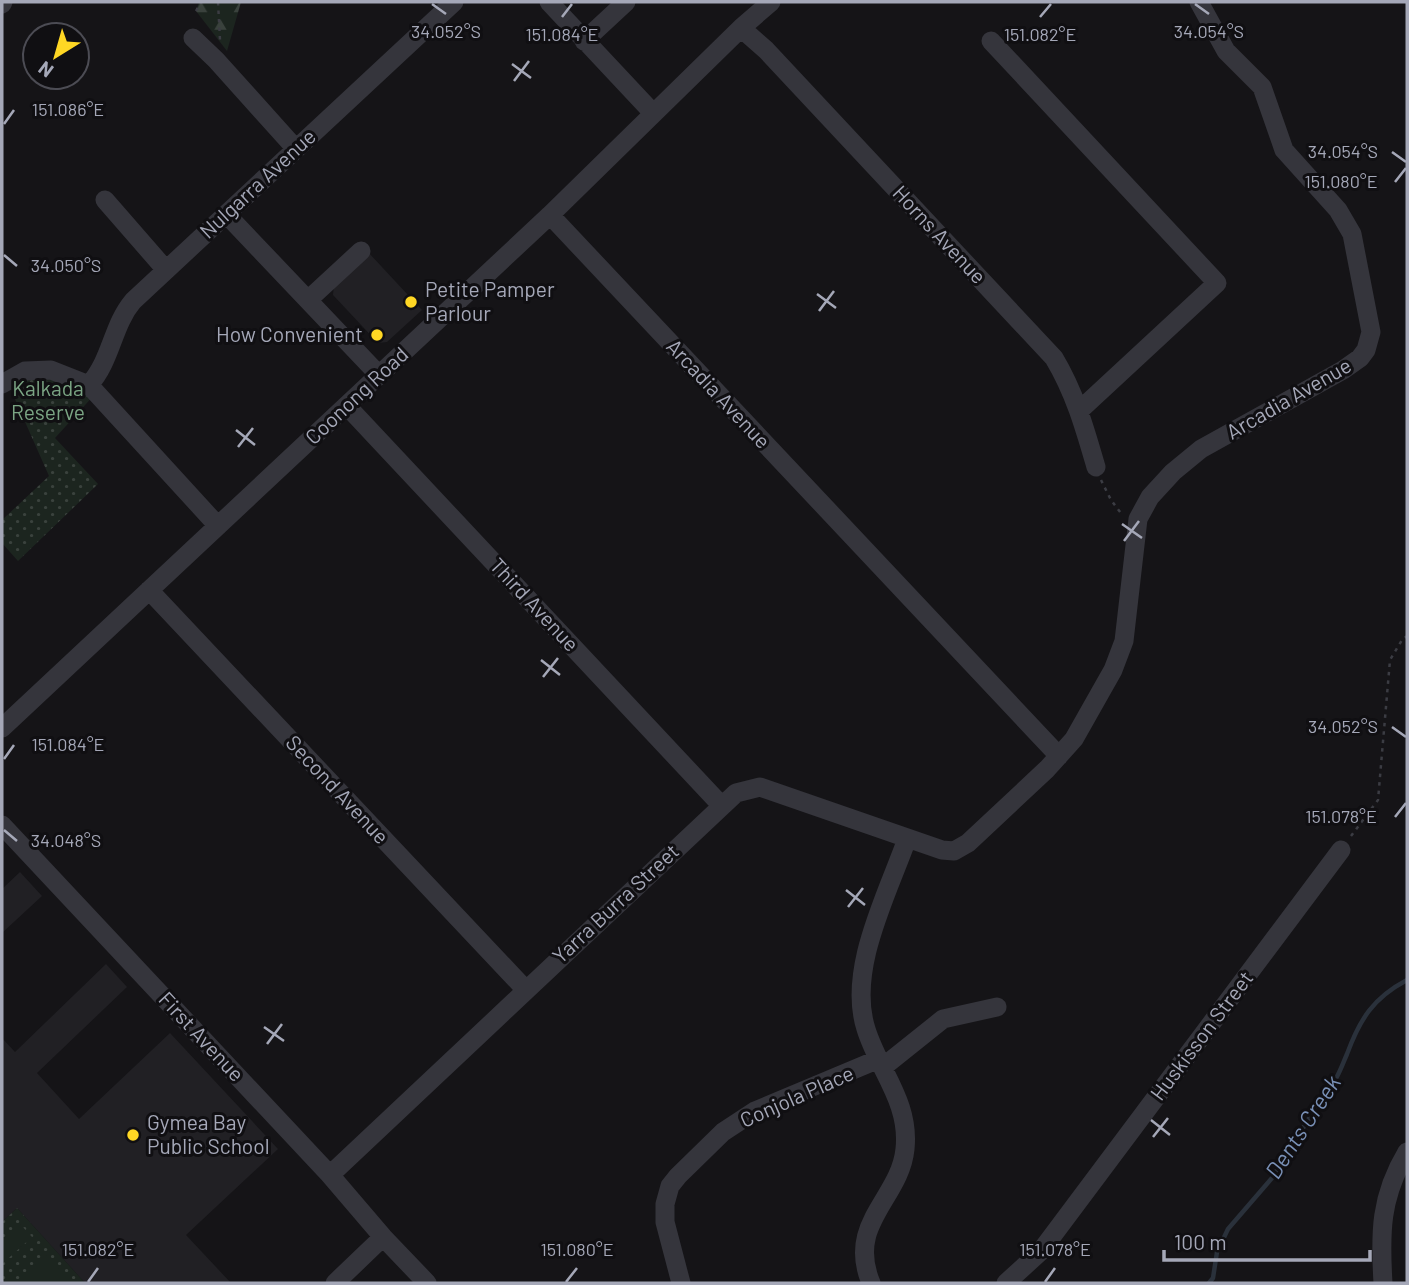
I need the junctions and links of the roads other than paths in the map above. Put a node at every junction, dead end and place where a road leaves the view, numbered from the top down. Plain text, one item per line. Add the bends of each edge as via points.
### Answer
1 (454, 2) edge
2 (549, 2) edge
3 (626, 2) edge
4 (771, 2) edge
5 (1199, 2) edge
6 (741, 28) junction
7 (193, 38) dead end
8 (584, 41) junction
9 (991, 41) dead end
10 (653, 113) junction
11 (296, 149) junction
12 (105, 200) dead end
13 (227, 215) junction
14 (550, 215) junction
15 (361, 251) dead end
16 (166, 270) junction
17 (308, 300) junction
18 (379, 376) junction
19 (2, 384) edge
20 (89, 386) junction
21 (347, 406) junction
22 (1080, 410) junction
23 (1096, 467) road end
24 (218, 526) junction
25 (149, 590) junction
26 (2, 729) edge
27 (1059, 756) junction
28 (721, 805) junction
29 (2, 825) edge
30 (907, 839) junction
31 (1341, 850) road end
32 (954, 851) joint
33 (525, 989) junction
34 (998, 1007) dead end
35 (881, 1063) junction
36 (1407, 1152) edge
37 (330, 1175) junction
38 (383, 1237) junction
39 (335, 1283) edge
40 (427, 1283) edge
41 (681, 1283) edge
42 (871, 1283) edge
43 (1006, 1283) edge
44 (1383, 1283) edge

1 - 11 street, Nulgarra Avenue
2 - 8 street
3 - 8 street
4 - 6 street, Coonong Road
5 - 27 street, Arcadia Avenue via 1219,41 1262,87 1284,150 1347,223 1356,246 1371,332 1366,350 1353,364 1201,449 1150,497 1135,533 1120,655 1085,723
6 - 10 street, Coonong Road
6 - 22 street, Horns Avenue via 1045,347
7 - 11 street
8 - 10 street
9 - 22 street via 1217,283
10 - 14 street, Coonong Road
11 - 13 street, Nulgarra Avenue
12 - 16 street
13 - 16 street, Nulgarra Avenue
13 - 17 street
14 - 18 street, Coonong Road
14 - 27 street, Arcadia Avenue
15 - 17 street
16 - 20 street, Nulgarra Avenue via 129,306 102,371
17 - 18 street
18 - 21 street, Coonong Road
19 - 20 street via 25,371 51,370
20 - 24 street
21 - 24 street, Coonong Road
21 - 28 street, Third Avenue
22 - 23 street, Horns Avenue
24 - 25 street, Coonong Road
25 - 26 street, Coonong Road
25 - 33 street, Second Avenue
27 - 32 street, Arcadia Avenue
28 - 30 street, Yarra Burra Street via 736,793 760,787
28 - 33 street, Yarra Burra Street
29 - 37 street, First Avenue
30 - 32 street, Yarra Burra Street
30 - 35 street via 861,972 865,1028
31 - 43 street, Huskisson Street via 1041,1251
33 - 37 street, Yarra Burra Street
34 - 35 street, Conjola Place via 943,1019
35 - 41 street, Conjola Place via 780,1099 749,1115 723,1132 678,1175 665,1204 665,1222
35 - 42 street via 903,1110 906,1135 902,1164 867,1235 865,1260
36 - 44 street via 1383,1210
37 - 38 street, First Avenue
38 - 39 street
38 - 40 street, First Avenue

